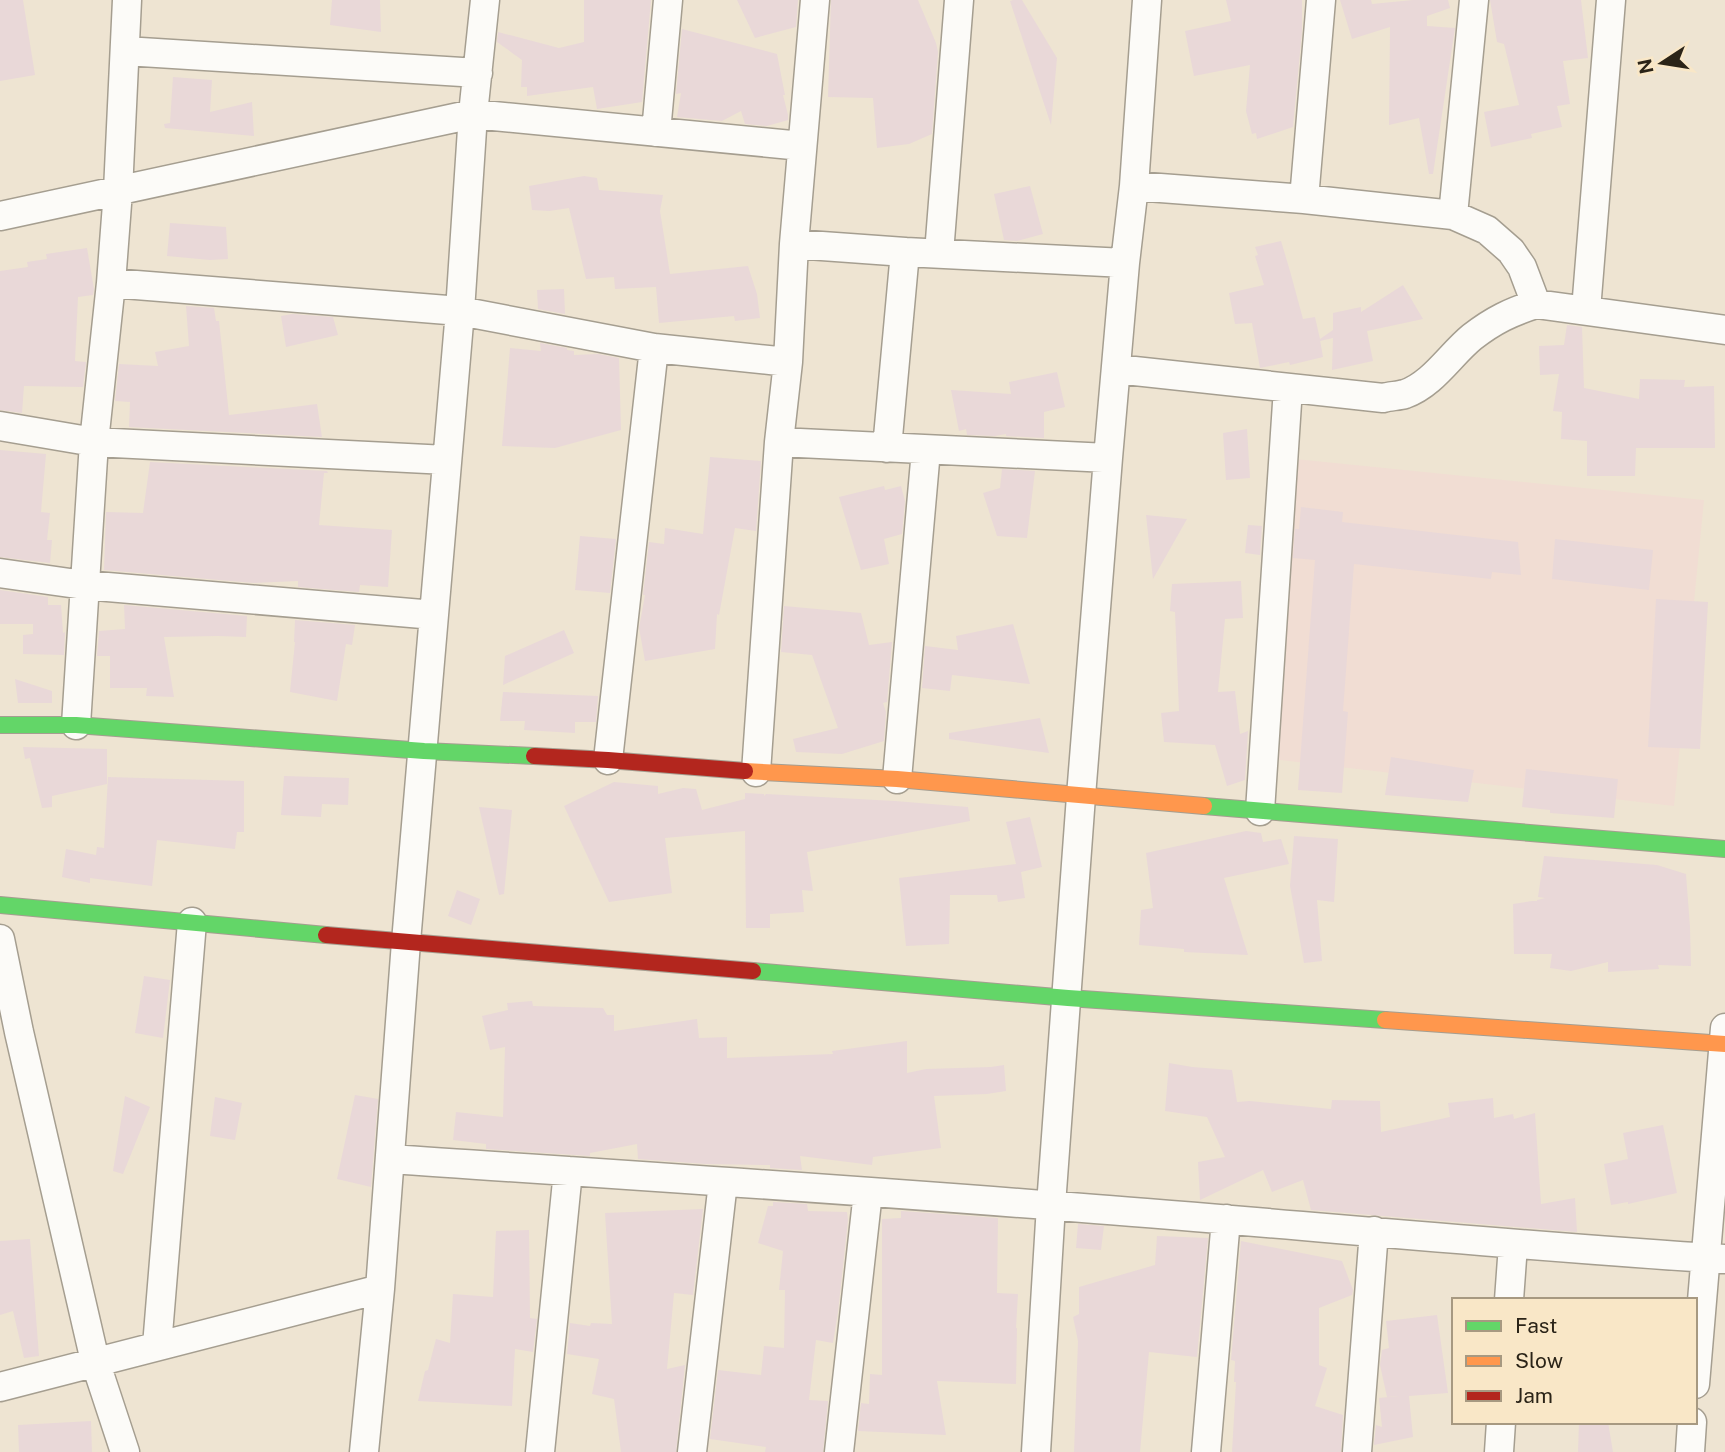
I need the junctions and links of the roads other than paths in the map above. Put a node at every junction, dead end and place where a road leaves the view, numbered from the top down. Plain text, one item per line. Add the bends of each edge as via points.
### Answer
1 (127, 0) edge
2 (485, 0) edge
3 (668, 0) edge
4 (815, 0) edge
5 (959, 0) edge
6 (1147, 0) edge
7 (1321, 0) edge
8 (1474, 0) edge
9 (1611, 0) edge
10 (125, 51) junction
11 (478, 73) junction
12 (473, 114) junction
13 (656, 132) junction
14 (802, 146) junction
15 (1134, 186) junction
16 (118, 191) junction
17 (1304, 199) junction
18 (1453, 215) junction
19 (0, 216) edge
20 (794, 244) junction
21 (905, 251) junction
22 (939, 253) junction
23 (1125, 263) junction
24 (111, 283) junction
25 (1536, 304) junction
26 (1586, 310) junction
27 (460, 311) junction
28 (1725, 330) edge
29 (654, 348) junction
30 (788, 362) junction
31 (1116, 369) junction
32 (1288, 388) junction
33 (0, 426) edge
34 (94, 442) junction
35 (779, 442) junction
36 (887, 448) junction
37 (926, 450) junction
38 (1108, 458) junction
39 (447, 460) junction
40 (0, 573) edge
41 (84, 585) junction
42 (434, 615) junction
43 (0, 725) edge
44 (76, 725) junction
45 (424, 751) junction
46 (608, 760) junction
47 (756, 772) junction
48 (897, 779) junction
49 (1081, 796) junction
50 (1260, 811) junction
51 (1725, 849) edge
52 (0, 905) edge
53 (192, 922) junction
54 (0, 939) edge
55 (406, 942) junction
56 (1068, 998) junction
57 (9, 1034) edge
58 (1724, 1039) edge
59 (390, 1159) junction
60 (568, 1171) junction
61 (723, 1182) junction
62 (868, 1192) junction
63 (1051, 1205) junction
64 (1226, 1219) junction
65 (1374, 1231) junction
66 (1513, 1245) junction
67 (1715, 1259) edge
68 (380, 1289) junction
69 (1509, 1298) edge
70 (157, 1346) junction
71 (94, 1362) junction
72 (1697, 1372) edge
73 (0, 1387) edge
74 (1501, 1424) edge
75 (1692, 1424) edge
76 (125, 1452) edge
77 (364, 1452) edge
78 (540, 1452) edge
79 (692, 1452) edge
80 (839, 1452) edge
81 (1036, 1452) edge
82 (1206, 1452) edge
83 (1357, 1452) edge
84 (1499, 1452) edge
85 (1690, 1452) edge

1 - 10 street
2 - 11 street
3 - 13 street
4 - 14 street
5 - 22 street
6 - 15 street
7 - 17 street
8 - 18 street
9 - 26 street
10 - 11 street
10 - 16 street
11 - 12 street
12 - 13 street
12 - 16 street
12 - 27 street
13 - 14 street
14 - 20 street
15 - 17 street
15 - 23 street
16 - 19 street
16 - 24 street
17 - 18 street
18 - 25 street via 1487,230 1511,251
20 - 21 street
20 - 30 street
21 - 22 street
21 - 36 street
22 - 23 street
23 - 31 street
24 - 27 street
24 - 34 street
25 - 26 street
25 - 32 street via 1510,312 1472,337 1406,394 1383,398
26 - 28 street
27 - 29 street
27 - 39 street
29 - 30 street
29 - 46 street
30 - 35 street
31 - 32 street
31 - 38 street
32 - 50 street
33 - 34 street
34 - 39 street
34 - 41 street
35 - 36 street
35 - 47 street
36 - 37 street
37 - 38 street
37 - 48 street
38 - 49 street
39 - 42 street
40 - 41 street
41 - 42 street
41 - 44 street
42 - 45 street
43 - 44 street
44 - 45 street
45 - 46 street
45 - 55 street
46 - 47 street
47 - 48 street
48 - 49 street
49 - 50 street
49 - 56 street
50 - 51 street
52 - 53 street
53 - 55 street
53 - 70 street
54 - 57 street
55 - 56 street
55 - 59 street
56 - 58 street
56 - 63 street
57 - 71 street
58 - 67 street
59 - 60 street
59 - 68 street
60 - 61 street
60 - 78 street
61 - 62 street
61 - 79 street
62 - 63 street
62 - 80 street
63 - 64 street
63 - 81 street
64 - 65 street
64 - 82 street
65 - 66 street
65 - 83 street
66 - 67 street
66 - 69 street
67 - 72 street
68 - 70 street
68 - 77 street
70 - 71 street
71 - 73 street
71 - 76 street
74 - 84 street
75 - 85 street

